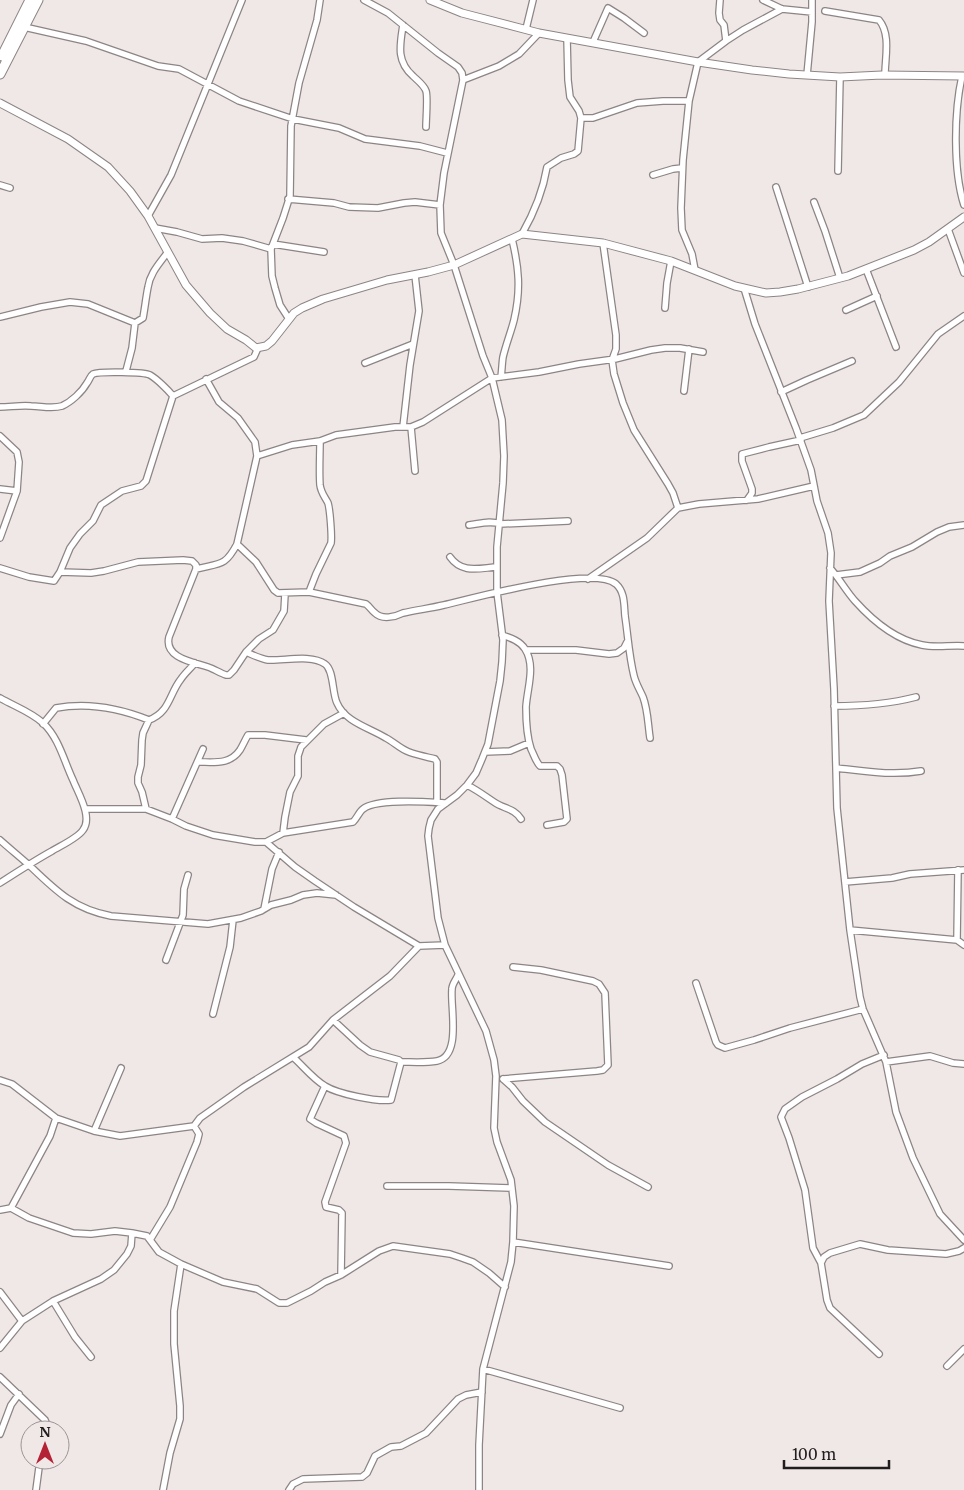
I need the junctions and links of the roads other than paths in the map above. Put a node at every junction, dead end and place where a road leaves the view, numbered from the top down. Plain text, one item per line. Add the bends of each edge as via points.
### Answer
1 (30, 0) edge
2 (38, 0) edge
3 (242, 0) edge
4 (320, 0) edge
5 (364, 0) edge
6 (430, 0) edge
7 (533, 0) edge
8 (611, 0) edge
9 (720, 0) edge
10 (763, 0) edge
11 (812, 0) edge
12 (608, 8) junction
13 (782, 9) junction
14 (825, 10) dead end
15 (812, 12) junction
16 (403, 26) junction
17 (24, 27) junction
18 (526, 29) junction
19 (539, 33) junction
20 (644, 33) dead end
21 (567, 38) junction
22 (726, 41) junction
23 (593, 42) junction
24 (0, 60) edge
25 (698, 62) junction
26 (0, 74) edge
27 (807, 75) junction
28 (885, 75) junction
29 (840, 76) junction
30 (963, 76) edge
31 (463, 80) junction
32 (207, 84) junction
33 (689, 101) junction
34 (0, 103) edge
35 (582, 118) junction
36 (293, 119) junction
37 (426, 127) dead end
38 (447, 153) junction
39 (682, 168) junction
40 (838, 171) dead end
41 (653, 175) dead end
42 (0, 184) edge
43 (776, 186) dead end
44 (10, 188) dead end
45 (288, 199) junction
46 (814, 202) dead end
47 (440, 205) junction
48 (964, 205) edge
49 (148, 216) junction
50 (964, 217) edge
51 (154, 228) junction
52 (948, 229) junction
53 (522, 234) junction
54 (512, 239) junction
55 (603, 243) junction
56 (272, 246) junction
57 (324, 252) dead end
58 (168, 253) junction
59 (671, 261) junction
60 (454, 264) junction
61 (866, 269) junction
62 (695, 270) junction
63 (964, 273) edge
64 (415, 275) junction
65 (840, 278) junction
66 (808, 287) junction
67 (744, 288) junction
68 (877, 296) junction
69 (665, 308) dead end
70 (846, 310) dead end
71 (0, 316) edge
72 (964, 316) edge
73 (289, 319) junction
74 (135, 324) junction
75 (413, 344) junction
76 (896, 347) dead end
77 (258, 348) junction
78 (689, 349) junction
79 (703, 352) dead end
80 (612, 360) junction
81 (852, 362) dead end
82 (365, 363) dead end
83 (126, 372) junction
84 (501, 376) junction
85 (492, 378) junction
86 (206, 379) junction
87 (684, 391) dead end
88 (781, 392) junction
89 (173, 396) junction
90 (0, 407) edge
91 (403, 427) junction
92 (411, 427) junction
93 (0, 436) edge
94 (800, 439) junction
95 (320, 441) junction
96 (257, 456) junction
97 (415, 471) dead end
98 (814, 486) junction
99 (0, 489) edge
100 (17, 491) junction
101 (747, 500) junction
102 (678, 508) junction
103 (568, 521) dead end
104 (500, 524) junction
105 (469, 525) dead end
106 (964, 525) edge
107 (0, 538) edge
108 (237, 544) junction
109 (450, 557) dead end
110 (497, 567) junction
111 (0, 568) edge
112 (830, 568) junction
113 (196, 569) junction
114 (60, 572) junction
115 (836, 575) junction
116 (588, 579) junction
117 (309, 592) junction
118 (497, 592) junction
119 (285, 594) junction
120 (502, 635) junction
121 (627, 642) junction
122 (964, 646) edge
123 (526, 650) junction
124 (246, 652) junction
125 (195, 664) junction
126 (916, 697) dead end
127 (0, 698) edge
128 (834, 706) junction
129 (344, 713) junction
130 (149, 720) junction
131 (43, 724) junction
132 (650, 738) dead end
133 (306, 740) junction
134 (529, 743) junction
135 (203, 749) dead end
136 (485, 752) junction
137 (198, 762) junction
138 (836, 768) junction
139 (921, 771) dead end
140 (467, 785) junction
141 (437, 802) junction
142 (446, 803) junction
143 (85, 809) junction
144 (146, 809) junction
145 (172, 819) junction
146 (521, 819) dead end
147 (548, 825) dead end
148 (283, 833) junction
149 (0, 840) edge
150 (266, 842) junction
151 (279, 852) junction
152 (28, 864) junction
153 (961, 870) edge
154 (188, 875) dead end
155 (845, 882) junction
156 (0, 883) edge
157 (336, 895) junction
158 (264, 910) junction
159 (233, 920) junction
160 (181, 922) junction
161 (850, 930) junction
162 (957, 940) junction
163 (964, 944) edge
164 (445, 945) junction
165 (419, 946) junction
166 (166, 960) dead end
167 (513, 967) dead end
168 (458, 975) junction
169 (696, 982) dead end
170 (863, 1009) junction
171 (213, 1014) dead end
172 (333, 1020) junction
173 (884, 1055) junction
174 (293, 1056) junction
175 (401, 1062) junction
176 (886, 1062) junction
177 (964, 1064) edge
178 (122, 1068) dead end
179 (496, 1076) junction
180 (503, 1079) junction
181 (0, 1080) edge
182 (324, 1086) junction
183 (56, 1118) junction
184 (194, 1126) junction
185 (94, 1131) junction
186 (387, 1186) dead end
187 (648, 1187) dead end
188 (512, 1188) junction
189 (11, 1208) junction
190 (0, 1210) edge
191 (132, 1233) junction
192 (150, 1240) junction
193 (964, 1240) edge
194 (513, 1242) junction
195 (964, 1248) edge
196 (821, 1263) junction
197 (181, 1264) junction
198 (669, 1266) dead end
199 (341, 1275) junction
200 (505, 1287) junction
201 (0, 1292) edge
202 (53, 1301) junction
203 (22, 1321) junction
204 (0, 1348) edge
205 (964, 1349) edge
206 (879, 1354) dead end
207 (91, 1357) dead end
208 (947, 1366) dead end
209 (483, 1369) junction
210 (0, 1377) edge
211 (482, 1392) junction
212 (19, 1394) junction
213 (620, 1408) dead end
214 (45, 1420) edge
215 (0, 1434) edge
216 (39, 1470) edge
217 (36, 1490) edge
218 (163, 1490) edge
219 (288, 1490) edge
220 (479, 1490) edge

1 - 24 main road
2 - 17 main road
3 - 32 street
4 - 36 street
5 - 16 street
6 - 18 street via 462,13
7 - 18 street
8 - 12 street
9 - 22 street via 720,20
10 - 13 street
11 - 15 street
12 - 20 street
12 - 23 street
13 - 15 street
13 - 22 street
14 - 28 street via 879,20 886,32
15 - 27 street
16 - 31 street via 458,67
16 - 37 street via 399,50 404,66 426,92
17 - 26 main road
17 - 32 street via 178,69
18 - 19 street
19 - 21 street
19 - 31 street via 519,54
21 - 23 street
21 - 35 street via 570,97
22 - 25 street
23 - 25 street
25 - 27 street
25 - 33 street
27 - 29 street
28 - 29 street
28 - 30 street
29 - 40 street
30 - 48 street via 957,107 957,174
31 - 38 street
32 - 36 street via 239,101
32 - 49 street via 171,175
33 - 35 street via 637,103 593,118
33 - 39 street
34 - 49 street via 91,154 122,182
35 - 53 street via 578,150 547,167 544,184
36 - 38 street via 339,128 365,139
36 - 45 street
38 - 47 street
39 - 41 street
39 - 62 street via 682,230
42 - 44 street
43 - 66 street
45 - 47 street via 358,208 415,202
45 - 56 street
46 - 65 street
47 - 60 street via 441,233
49 - 51 street
50 - 52 street
51 - 56 street via 202,239 222,238
51 - 58 street
52 - 61 street via 914,250
52 - 63 street
53 - 54 street
53 - 55 street
54 - 60 street
54 - 84 street via 518,262 518,301
55 - 59 street
55 - 80 street via 616,335
56 - 57 street
56 - 73 street via 272,276 280,305
58 - 74 street via 154,270 143,318
58 - 77 street via 186,285 210,313 227,329
59 - 62 street
59 - 69 street
60 - 64 street
60 - 85 street
61 - 65 street
61 - 68 street
62 - 67 street
64 - 73 street via 323,299 294,312
64 - 75 street via 419,310
65 - 66 street
66 - 67 street via 766,293
67 - 88 street
68 - 70 street
68 - 76 street
71 - 74 street via 70,302 88,304
72 - 94 street via 938,334 899,382 864,415
73 - 77 street via 272,341
74 - 83 street
75 - 82 street
75 - 91 street
77 - 86 street via 254,357
78 - 79 street
78 - 80 street via 664,348
78 - 87 street
80 - 84 street
80 - 102 street via 634,430 671,489
81 - 88 street
83 - 89 street via 152,376
83 - 90 street via 91,374 82,391 62,406
84 - 85 street
85 - 92 street
85 - 104 street via 504,443
86 - 89 street
86 - 96 street via 219,402 238,418 255,442
88 - 94 street
89 - 114 street via 146,481 101,505 93,521 70,548
91 - 92 street
91 - 95 street via 358,431
92 - 97 street
93 - 100 street via 18,456
94 - 98 street
94 - 101 street via 742,454 752,489
95 - 96 street via 292,445
95 - 117 street via 320,486 330,512 332,538
96 - 108 street
98 - 101 street
98 - 112 street via 828,533
99 - 100 street
100 - 107 street
101 - 102 street
102 - 116 street via 647,538
103 - 104 street
104 - 105 street
104 - 110 street
106 - 115 street via 949,527 860,572
108 - 113 street via 231,557 222,563
108 - 119 street via 256,562 276,592
109 - 110 street via 463,568
110 - 118 street
111 - 114 street via 52,582
112 - 115 street
112 - 128 street
113 - 114 street via 192,561 183,560 138,562 91,573
113 - 125 street via 168,644 178,656
115 - 122 street via 855,601 902,639 922,645
116 - 118 street
116 - 121 street via 610,581 620,589 624,598
117 - 118 street via 366,604 375,614 385,617
117 - 119 street
118 - 120 street
119 - 124 street via 284,611 273,630
120 - 123 street via 518,642
120 - 136 street via 500,681
121 - 123 street via 617,653 609,654
121 - 132 street via 636,684 645,705
123 - 134 street via 530,663 526,706
124 - 125 street via 229,675
124 - 129 street via 267,660 310,659 325,664 330,669 337,705
125 - 130 street via 180,679 170,702 157,717
126 - 128 street via 870,706
127 - 131 street
128 - 138 street
129 - 133 street via 324,724
129 - 141 street via 404,749 435,759
130 - 131 street via 99,706 76,706 56,708
130 - 144 street via 143,733 138,777
131 - 143 street via 63,755
133 - 137 street via 248,736 234,757 224,762
133 - 148 street via 298,756 298,776 290,792
134 - 136 street via 510,751
134 - 147 street via 538,765 557,766 562,775 567,819
135 - 137 street
136 - 140 street
137 - 145 street
138 - 139 street via 884,774
138 - 155 street
140 - 142 street
140 - 146 street via 517,813
141 - 142 street
141 - 148 street via 374,804 363,809 354,822
142 - 164 street via 434,815 428,836 438,918
143 - 144 street
143 - 152 street via 84,830
144 - 145 street
145 - 150 street via 213,835
148 - 150 street
149 - 152 street
150 - 151 street
151 - 157 street
151 - 158 street via 272,869
152 - 156 street
152 - 160 street via 60,894 96,913
153 - 155 street
153 - 162 street
154 - 160 street
155 - 161 street
157 - 158 street via 303,895
157 - 165 street
158 - 159 street
159 - 160 street via 208,924
159 - 171 street via 230,947
160 - 166 street
161 - 162 street
161 - 170 street
162 - 163 street
164 - 165 street
164 - 168 street
165 - 172 street via 390,976
167 - 180 street via 541,970 598,984 605,993 608,1065 597,1072
168 - 175 street via 452,988 452,1046 447,1054 436,1061
168 - 179 street via 486,1031
169 - 170 street via 716,1042 725,1048
170 - 173 street
172 - 174 street via 309,1047
172 - 175 street via 370,1052
173 - 176 street
173 - 196 street via 802,1097 782,1113 805,1190 813,1248
174 - 182 street
174 - 184 street via 207,1113
175 - 182 street via 390,1101
176 - 177 street via 930,1056
176 - 193 street via 896,1112 912,1158 940,1214
178 - 185 street
179 - 180 street
179 - 188 street via 494,1128
180 - 187 street via 545,1122 608,1165
181 - 183 street via 12,1084
182 - 199 street via 310,1119 346,1139 325,1202 326,1207 342,1213
183 - 185 street
183 - 189 street via 50,1136
184 - 185 street via 120,1136
184 - 192 street via 199,1134 197,1142 170,1207
186 - 188 street
188 - 194 street
189 - 190 street
189 - 191 street via 29,1218 73,1233
191 - 192 street via 147,1236
191 - 202 street via 131,1246 114,1270 101,1280
192 - 197 street via 159,1252
194 - 198 street
194 - 200 street
195 - 196 street via 946,1254 888,1250 860,1244 830,1253
196 - 206 street via 830,1308
197 - 199 street via 223,1282 257,1289 279,1303 286,1303
197 - 218 street via 174,1311 180,1419
199 - 200 street via 379,1251 398,1246 450,1254 473,1262
200 - 209 street
201 - 203 street
202 - 203 street
202 - 207 street
203 - 204 street
205 - 208 street
209 - 211 street
209 - 213 street
210 - 212 street
211 - 219 street via 458,1399 426,1432 375,1456 362,1477 303,1478
211 - 220 street
212 - 214 street
212 - 215 street
216 - 217 street

